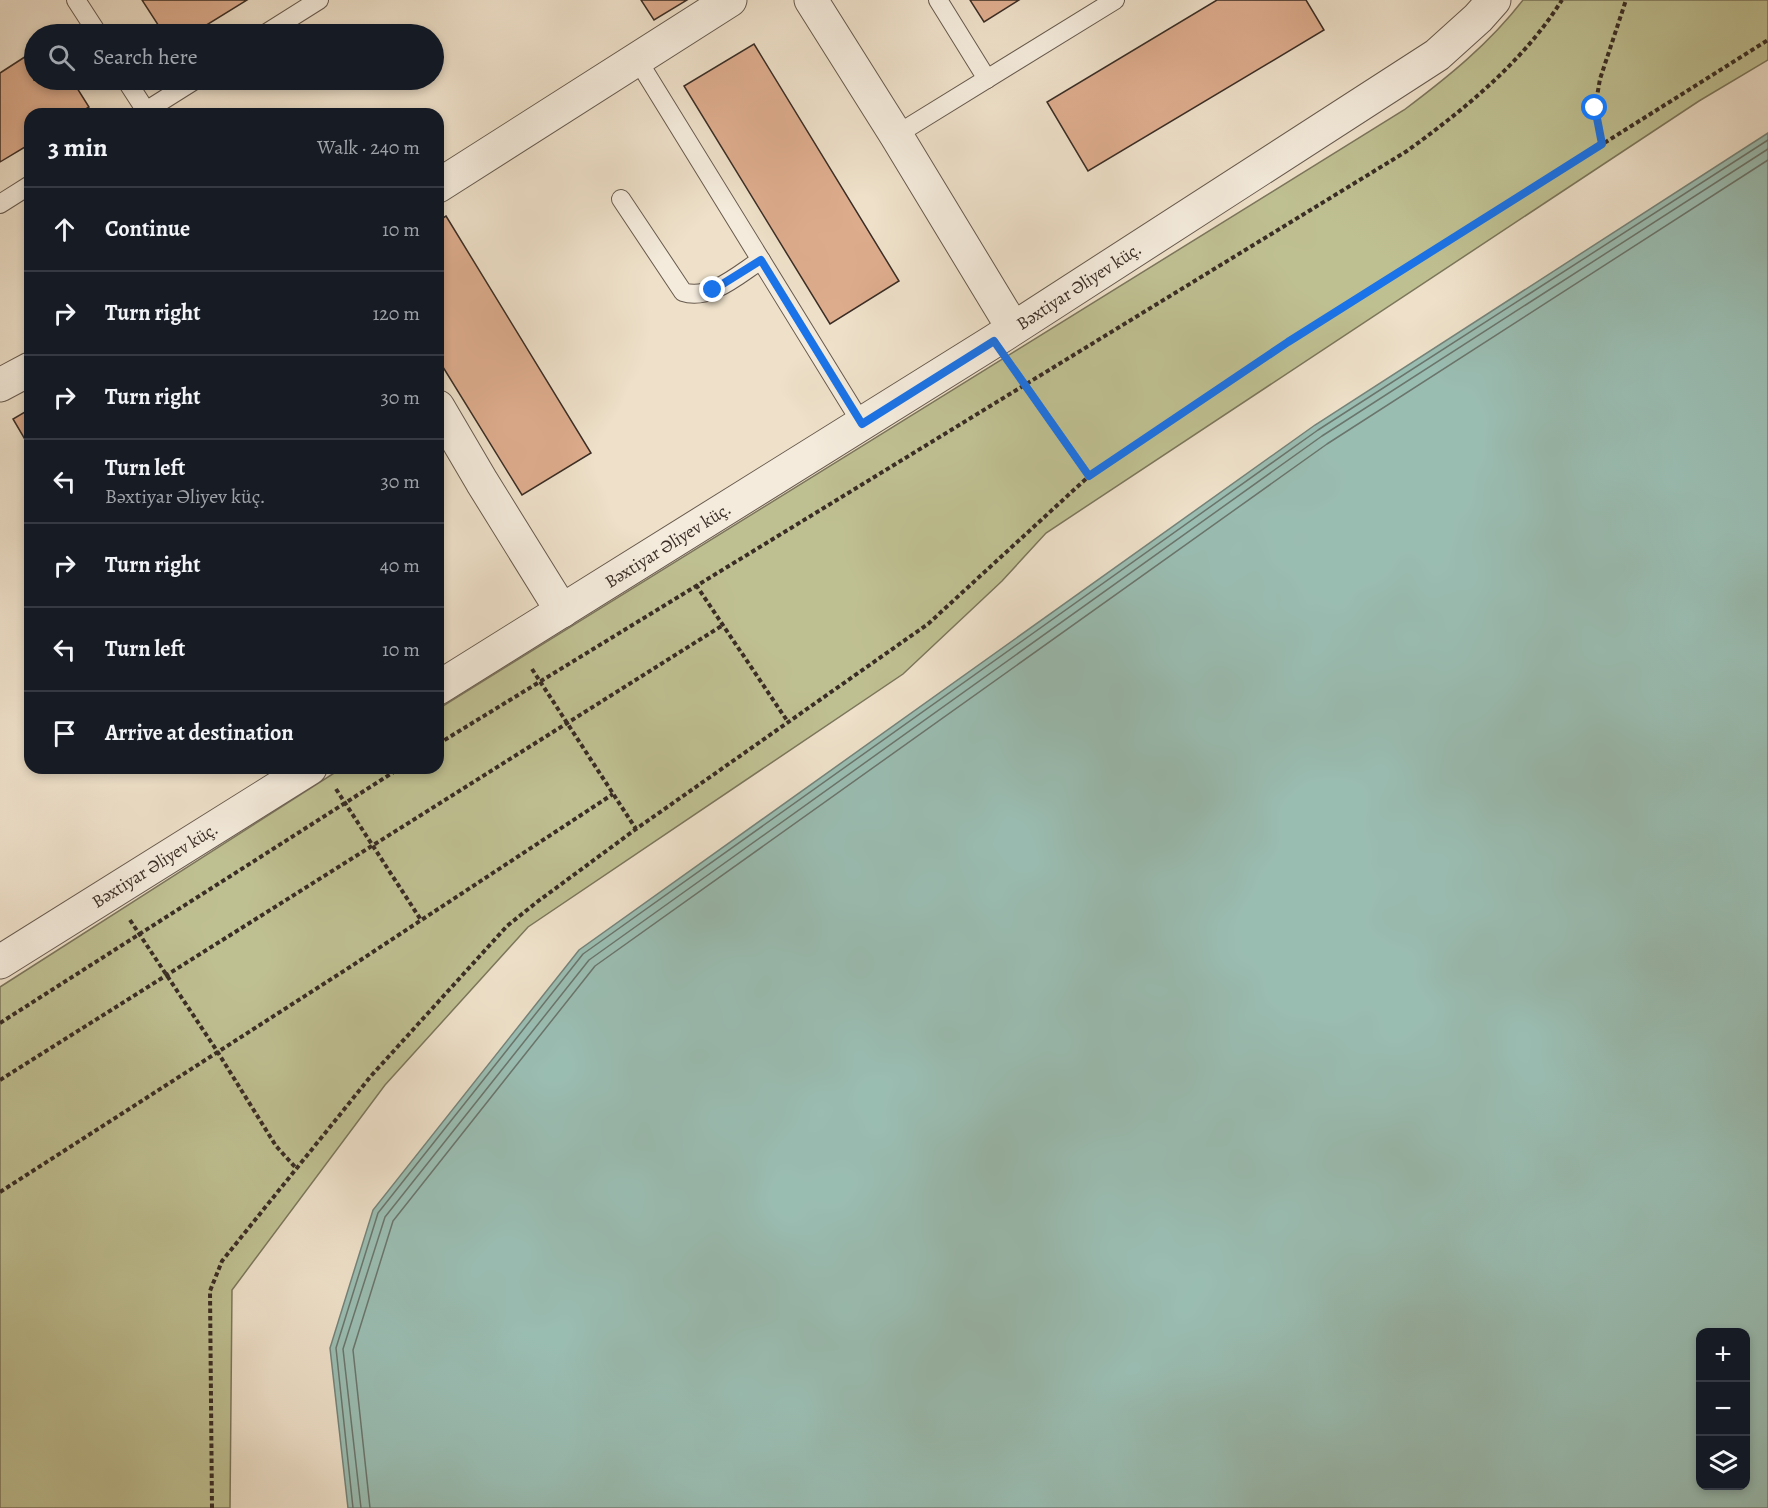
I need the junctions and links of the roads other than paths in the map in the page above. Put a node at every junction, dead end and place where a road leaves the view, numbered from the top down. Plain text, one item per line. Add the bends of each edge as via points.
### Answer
1 (76, 0) edge
2 (319, 0) edge
3 (730, 0) edge
4 (811, 0) edge
5 (938, 0) edge
6 (1115, 0) edge
7 (1494, 0) edge
8 (92, 24) edge
9 (281, 24) edge
10 (637, 59) junction
11 (987, 79) junction
12 (132, 90) edge
13 (180, 90) edge
14 (142, 108) edge
15 (153, 108) edge
16 (896, 135) junction
17 (444, 182) edge
18 (24, 188) edge
19 (621, 199) dead end
20 (0, 204) edge
21 (761, 260) junction
22 (1004, 335) junction
23 (24, 372) edge
24 (0, 385) edge
25 (444, 416) edge
26 (862, 424) junction
27 (562, 611) junction
28 (444, 684) edge
29 (322, 777) edge
30 (0, 962) edge

1 - 8 lane
2 - 9 lane
3 - 10 street
4 - 16 street
5 - 11 lane
6 - 11 lane
7 - 22 street, Bəxtiyar Əliyev küç. via 1437,55
10 - 17 street
10 - 21 lane
11 - 16 lane
12 - 14 lane
13 - 15 lane
16 - 22 street
18 - 20 lane
19 - 21 lane via 683,292 694,296 713,290
21 - 26 lane
22 - 26 street, Bəxtiyar Əliyev küç.
23 - 24 street
25 - 27 street
26 - 27 street, Bəxtiyar Əliyev küç.
27 - 28 street, Bəxtiyar Əliyev küç.
29 - 30 street, Bəxtiyar Əliyev küç. via 112,891

